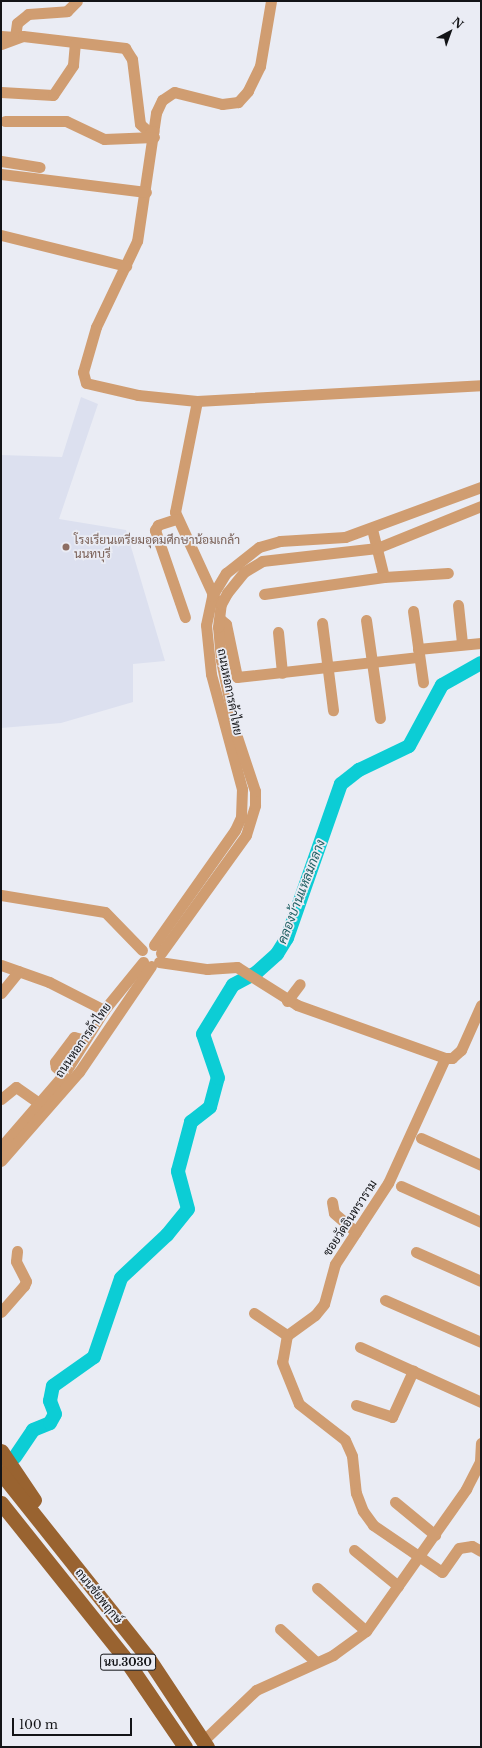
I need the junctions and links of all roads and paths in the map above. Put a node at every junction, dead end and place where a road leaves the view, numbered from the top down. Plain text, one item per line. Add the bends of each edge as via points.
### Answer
1 (77, 1) edge
2 (271, 1) edge
3 (1, 36) edge
4 (15, 37) junction
5 (75, 43) junction
6 (1, 44) edge
7 (1, 92) edge
8 (5, 121) dead end
9 (154, 134) junction
10 (1, 161) edge
11 (40, 167) dead end
12 (1, 174) edge
13 (146, 192) junction
14 (1, 235) edge
15 (126, 266) junction
16 (481, 385) edge
17 (197, 401) junction
18 (481, 487) edge
19 (437, 503) junction
20 (481, 506) edge
21 (176, 519) junction
22 (445, 519) junction
23 (372, 529) junction
24 (377, 548) junction
25 (448, 573) dead end
26 (384, 577) junction
27 (264, 594) dead end
28 (212, 596) junction
29 (221, 604) junction
30 (458, 605) dead end
31 (413, 612) dead end
32 (185, 617) dead end
33 (220, 619) junction
34 (366, 620) dead end
35 (322, 623) dead end
36 (278, 632) dead end
37 (481, 643) edge
38 (462, 644) junction
39 (418, 653) junction
40 (374, 663) junction
41 (327, 668) junction
42 (282, 673) junction
43 (237, 677) junction
44 (224, 678) junction
45 (423, 682) dead end
46 (333, 710) dead end
47 (380, 718) dead end
48 (1, 895) edge
49 (153, 958) junction
50 (1, 965) edge
51 (19, 971) junction
52 (300, 984) dead end
53 (1, 993) edge
54 (287, 1001) junction
55 (481, 1005) edge
56 (104, 1010) junction
57 (444, 1058) junction
58 (1, 1100) edge
59 (39, 1103) junction
60 (421, 1138) dead end
61 (1, 1147) edge
62 (1, 1161) edge
63 (481, 1165) edge
64 (401, 1186) dead end
65 (332, 1202) dead end
66 (481, 1222) edge
67 (356, 1232) junction
68 (17, 1251) dead end
69 (416, 1252) dead end
70 (481, 1282) edge
71 (384, 1300) dead end
72 (1, 1312) edge
73 (254, 1313) dead end
74 (287, 1335) junction
75 (481, 1342) edge
76 (360, 1347) dead end
77 (413, 1371) junction
78 (481, 1402) edge
79 (356, 1405) dead end
80 (481, 1444) edge
81 (1, 1451) edge
82 (481, 1461) edge
83 (1, 1473) edge
84 (395, 1502) dead end
85 (1, 1503) edge
86 (1, 1520) edge
87 (435, 1535) junction
88 (354, 1550) dead end
89 (481, 1551) edge
90 (418, 1557) junction
91 (78, 1570) junction
92 (65, 1582) junction
93 (398, 1586) junction
94 (317, 1588) dead end
95 (280, 1629) dead end
96 (366, 1631) junction
97 (316, 1662) junction
98 (209, 1744) edge
99 (186, 1747) edge

1 - 4 street via 67,11 28,14 17,23
2 - 9 street via 260,66 248,91 238,102 222,104 174,92 162,100 156,113
3 - 4 street
4 - 5 street
4 - 6 street
5 - 7 street via 73,65 53,95
5 - 9 street via 125,48 132,58 140,124
8 - 9 street via 66,121 104,139
9 - 13 street
10 - 11 street
12 - 13 street
13 - 15 street via 136,241
14 - 15 street
15 - 17 street via 96,327 83,372 86,383 138,395
16 - 17 street
17 - 21 street
18 - 19 street, ถนนหอการค้าไทย
19 - 22 street
19 - 23 street, ถนนหอการค้าไทย
20 - 22 street
21 - 28 street
21 - 32 street via 158,525 155,530
22 - 24 street
23 - 24 street
23 - 28 street, ถนนหอการค้าไทย via 345,537 280,541 259,547 226,573
24 - 26 street
24 - 29 street via 262,561 244,572
25 - 26 street
26 - 27 street
28 - 29 street
28 - 49 street, ถนนหอการค้าไทย via 206,626 211,674 244,804 236,830
29 - 33 street, ถนนหอการค้าไทย
30 - 38 street
31 - 39 street
33 - 43 street via 226,624
33 - 44 street, ถนนหอการค้าไทย
34 - 40 street
35 - 41 street
36 - 42 street
37 - 38 street
38 - 39 street
39 - 40 street
39 - 45 street
40 - 41 street
40 - 47 street
41 - 42 street
41 - 46 street
42 - 43 street
43 - 44 street
44 - 49 street, ถนนหอการค้าไทย via 236,734 255,791 254,813 246,835
48 - 49 street via 105,912
49 - 54 street via 207,969 237,967
49 - 56 street, ถนนหอการค้าไทย
49 - 62 street, ถนนหอการค้าไทย via 79,1072
50 - 51 street
51 - 53 street
51 - 56 street
52 - 54 street
54 - 57 street
55 - 57 street via 460,1050 452,1058
56 - 59 street, ถนนหอการค้าไทย via 64,1074
57 - 67 street, ซอยวัดอินทราราม via 388,1183
58 - 59 street via 16,1087
59 - 61 street, ถนนหอการค้าไทย
60 - 63 street
64 - 66 street
65 - 67 street via 334,1213
67 - 74 street, ซอยวัดอินทราราม via 335,1264 320,1310
68 - 72 street via 16,1261 26,1281
69 - 70 street
71 - 75 street
73 - 74 street
74 - 90 street via 282,1362 299,1404 345,1440 352,1456 362,1511 374,1525
76 - 77 street
77 - 78 street
77 - 79 street via 392,1417
80 - 82 street
81 - 91 main road
82 - 87 street
83 - 91 main road, ถนนชัยพฤกษ์ / นบ.3030
84 - 87 street
85 - 92 main road, ถนนชัยพฤกษ์ / นบ.3030
86 - 92 main road
87 - 90 street
88 - 93 street
89 - 90 street via 472,1546 459,1548 442,1572
90 - 93 street
91 - 98 main road, ถนนชัยพฤกษ์ / นบ.3030
92 - 99 main road, ถนนชัยพฤกษ์ / นบ.3030 via 123,1656
93 - 96 street
94 - 96 street
95 - 97 street
96 - 97 street
97 - 98 street via 256,1690

